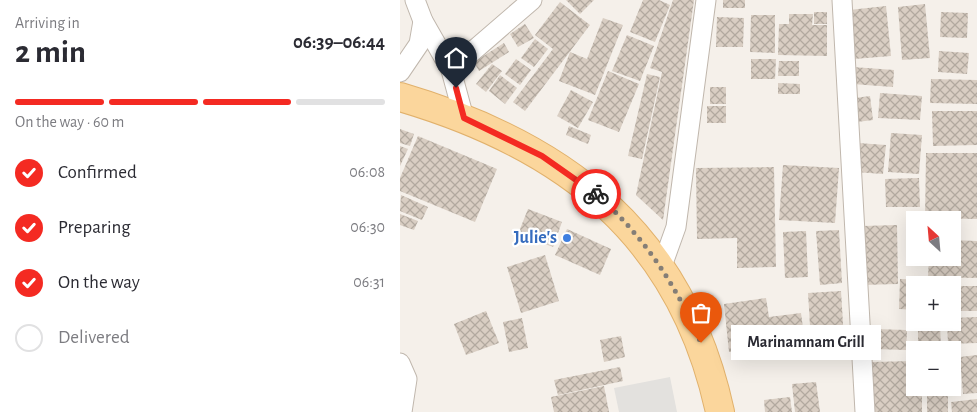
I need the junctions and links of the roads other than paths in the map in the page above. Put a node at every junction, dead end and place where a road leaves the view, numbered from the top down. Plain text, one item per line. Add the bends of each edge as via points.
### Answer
1 (415, 0) edge
2 (532, 0) edge
3 (706, 0) edge
4 (842, 0) edge
5 (423, 21) junction
6 (451, 70) junction
7 (400, 72) edge
8 (400, 97) edge
9 (464, 118) junction
10 (662, 266) junction
11 (401, 365) edge
12 (402, 412) edge
13 (720, 412) edge
14 (865, 412) edge

1 - 5 street
2 - 6 street
3 - 10 street via 676,227
4 - 14 street
5 - 6 street
5 - 7 street via 419,44
6 - 9 street
8 - 9 main road
9 - 10 main road via 569,174 622,219
10 - 13 main road via 676,288 701,343
11 - 12 street via 407,379

